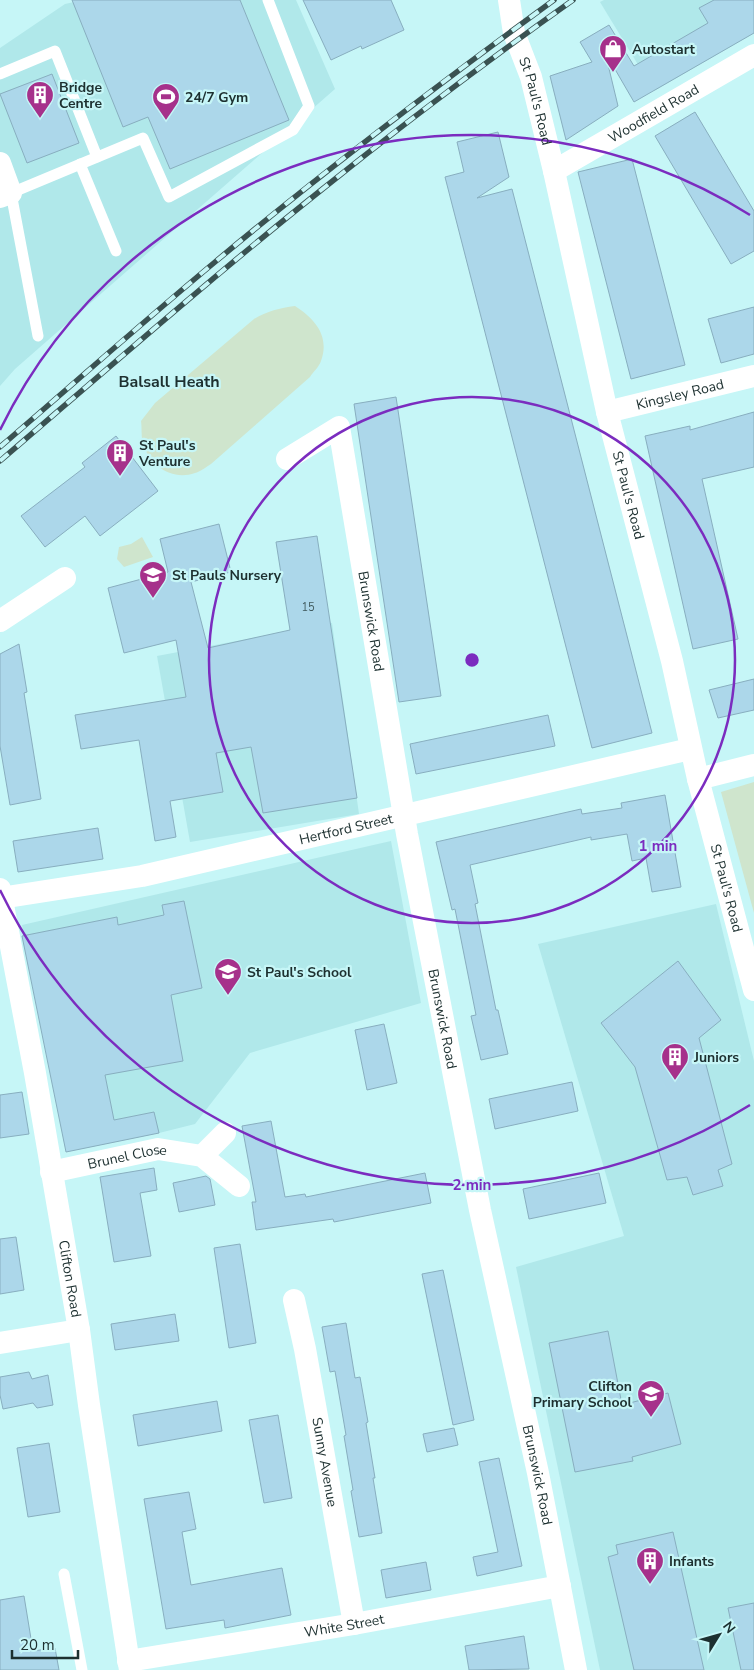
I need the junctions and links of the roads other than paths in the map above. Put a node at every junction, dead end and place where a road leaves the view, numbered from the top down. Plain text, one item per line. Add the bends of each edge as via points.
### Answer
1 (268, 0) edge
2 (509, 0) edge
3 (754, 55) edge
4 (0, 74) edge
5 (97, 157) junction
6 (0, 163) edge
7 (80, 164) junction
8 (554, 171) junction
9 (6, 195) edge
10 (116, 251) dead end
11 (38, 336) dead end
12 (754, 376) edge
13 (607, 412) junction
14 (287, 459) dead end
15 (65, 578) dead end
16 (0, 621) edge
17 (690, 749) junction
18 (754, 765) edge
19 (698, 779) junction
20 (404, 816) junction
21 (1, 894) edge
22 (754, 990) edge
23 (225, 1133) dead end
24 (202, 1156) junction
25 (51, 1172) junction
26 (239, 1186) dead end
27 (294, 1300) dead end
28 (79, 1330) junction
29 (0, 1343) edge
30 (64, 1574) dead end
31 (560, 1586) junction
32 (354, 1624) junction
33 (129, 1666) edge
34 (82, 1670) edge
35 (576, 1670) edge

1 - 5 lane via 309,106 293,130 169,197 143,138
2 - 8 street, St Paul's Road via 514,32 531,77
3 - 8 street, Woodfield Road
4 - 5 lane via 55,51
5 - 7 lane
6 - 9 street
7 - 9 lane
7 - 10 lane
8 - 13 street, St Paul's Road
9 - 11 lane
12 - 13 street, Kingsley Road
13 - 17 street, St Paul's Road via 672,661
14 - 20 street, Brunswick Road via 339,427
15 - 16 street
17 - 19 street, St Paul's Road
17 - 20 street, Hertford Street
18 - 19 street
19 - 22 street, St Paul's Road
20 - 21 street, Hertford Street via 142,876
20 - 31 street, Brunswick Road via 480,1210
21 - 25 street, Clifton Road
23 - 24 street
24 - 25 street, Brunel Close via 158,1149
24 - 26 street, Brunel Close
25 - 28 street, Clifton Road
27 - 32 street, Sunny Avenue
28 - 29 street
28 - 33 street, Clifton Road
30 - 34 lane
31 - 32 street, White Street
31 - 35 street, Brunswick Road
32 - 33 street, White Street

